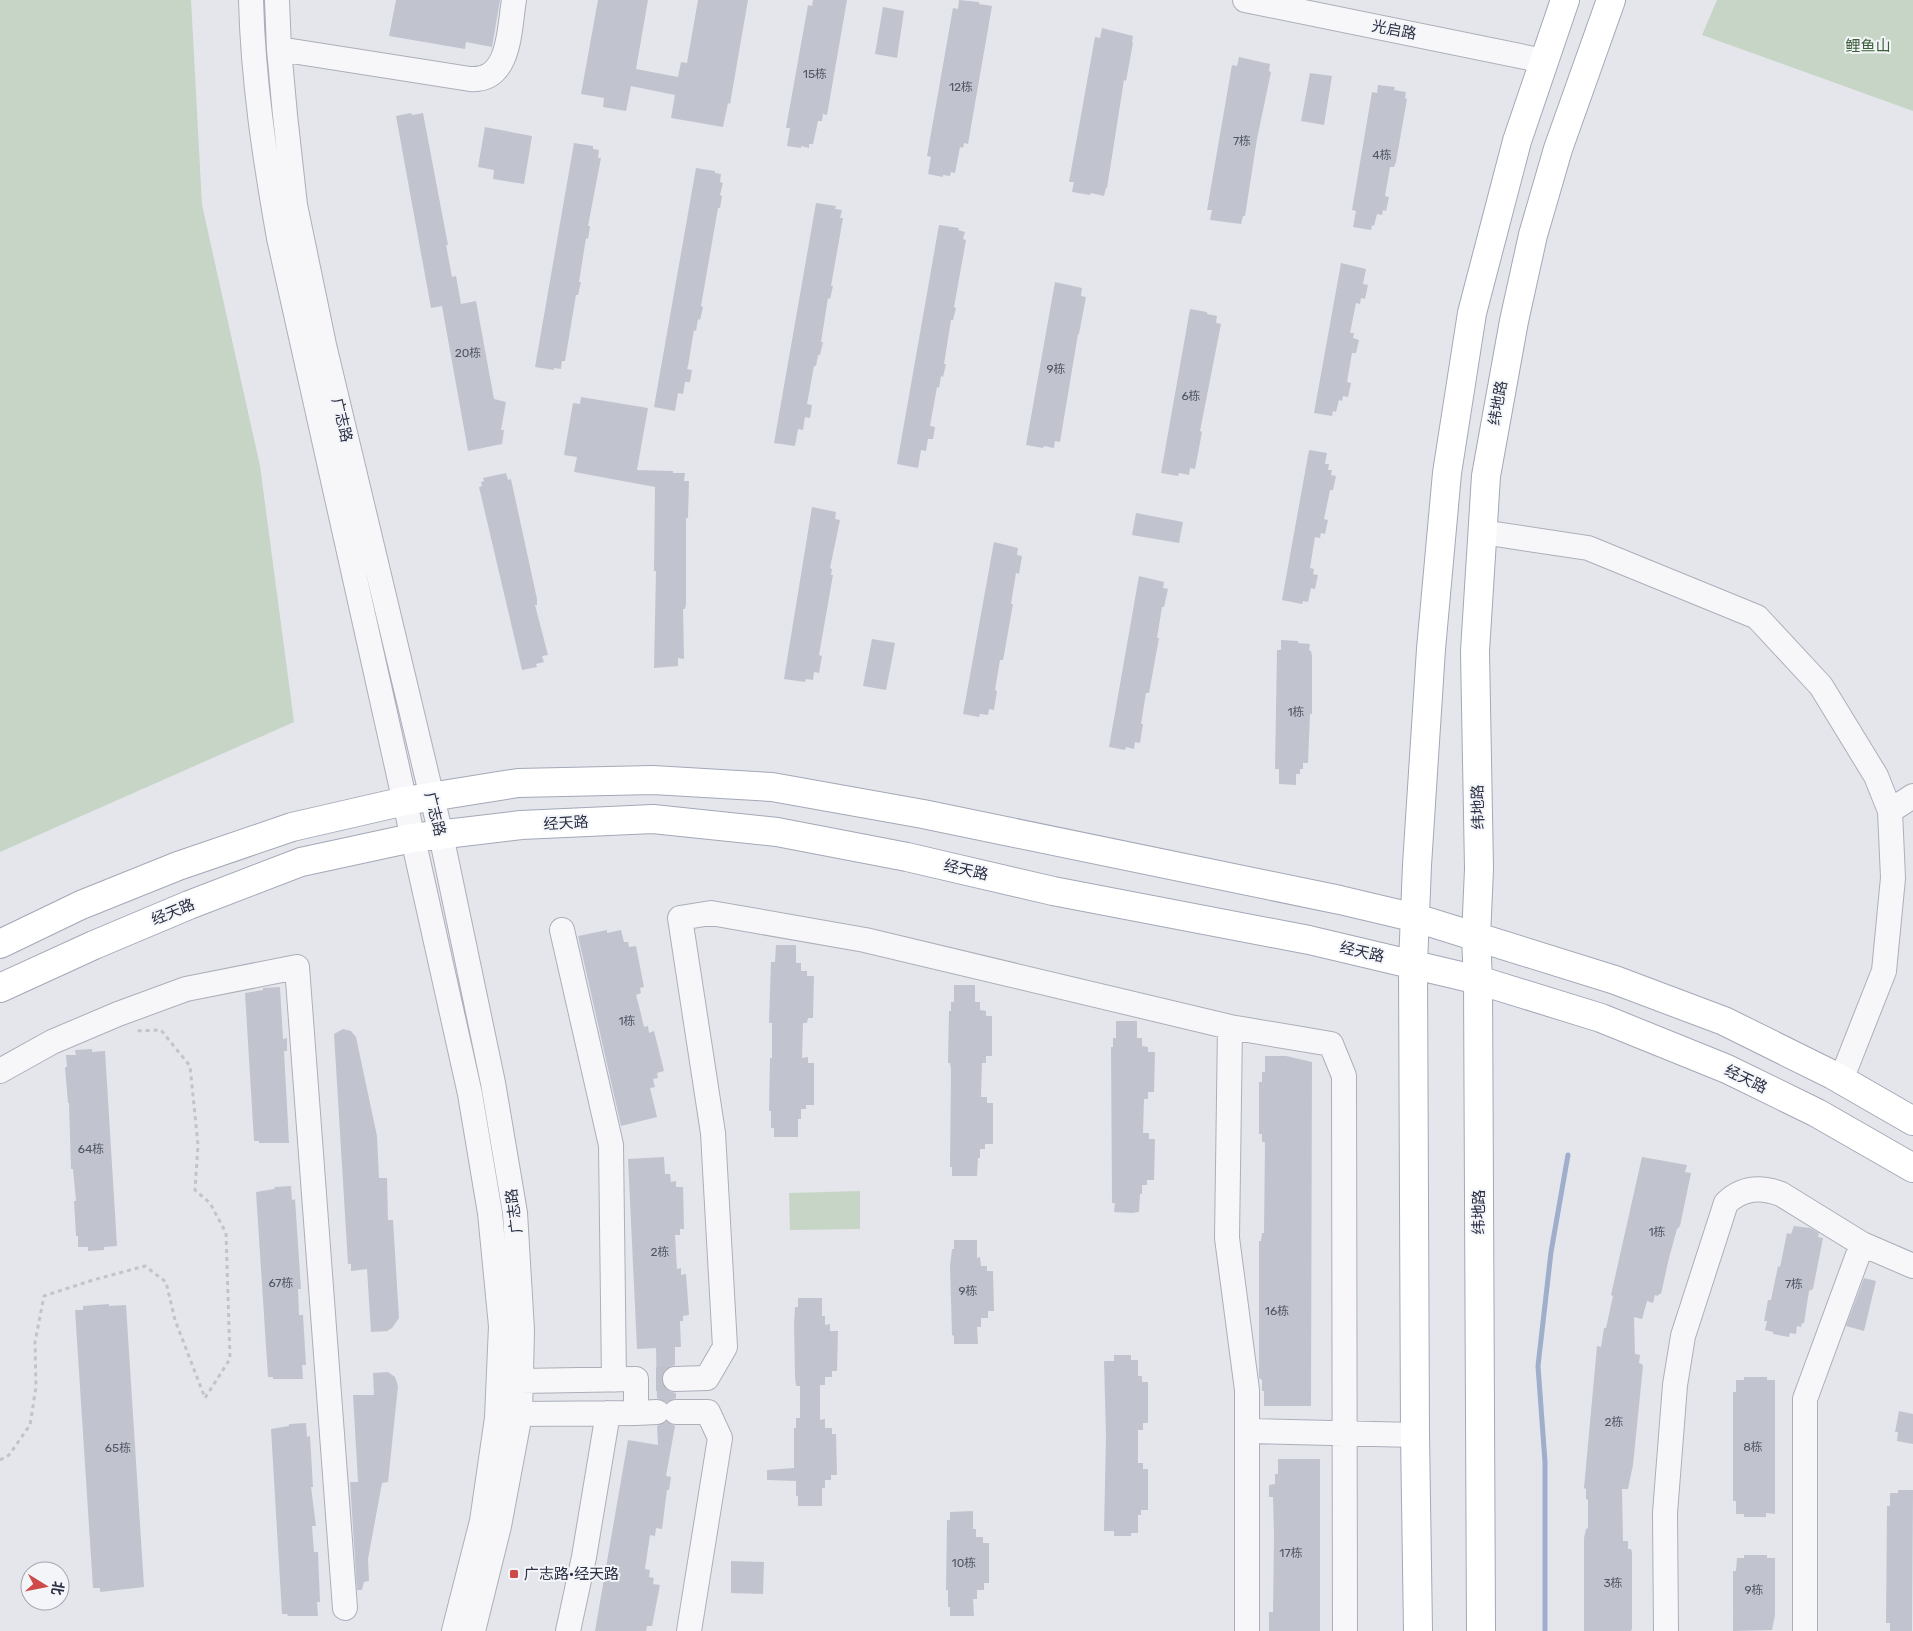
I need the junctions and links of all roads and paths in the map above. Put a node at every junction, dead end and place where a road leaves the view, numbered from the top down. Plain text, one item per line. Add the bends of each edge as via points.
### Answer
1 (251, 0) edge
2 (277, 0) edge
3 (514, 0) edge
4 (1245, 0) edge
5 (1565, 0) edge
6 (1611, 0) edge
7 (279, 49) junction
8 (1544, 61) junction
9 (1482, 532) junction
10 (1913, 796) edge
11 (418, 799) junction
12 (1890, 811) junction
13 (441, 835) junction
14 (412, 838) junction
15 (1416, 918) junction
16 (562, 930) dead end
17 (1476, 936) junction
18 (0, 944) edge
19 (1414, 964) junction
20 (1478, 980) junction
21 (0, 988) edge
22 (118, 1014) junction
23 (1230, 1027) junction
24 (0, 1071) edge
25 (1841, 1080) junction
26 (1913, 1121) edge
27 (1913, 1168) edge
28 (1862, 1244) junction
29 (1913, 1266) edge
30 (707, 1378) junction
31 (645, 1379) junction
32 (521, 1381) junction
33 (656, 1412) junction
34 (708, 1412) junction
35 (608, 1413) junction
36 (520, 1414) junction
37 (1247, 1431) junction
38 (1345, 1434) junction
39 (1414, 1435) junction
40 (0, 1460) edge
41 (345, 1608) dead end
42 (454, 1631) edge
43 (474, 1631) edge
44 (568, 1631) edge
45 (689, 1631) edge
46 (1247, 1631) edge
47 (1345, 1631) edge
48 (1418, 1631) edge
49 (1481, 1631) edge
50 (1666, 1631) edge
51 (1804, 1631) edge

1 - 11 street, 广志路 via 260,128 279,238
2 - 7 street, 广志路
3 - 7 street via 504,56 496,71 484,78 470,79
4 - 8 street, 光启路
5 - 8 main road
6 - 9 main road, 纬地路 via 1558,149 1534,235 1498,400 1486,476
7 - 11 street, 广志路 via 297,214
8 - 15 main road via 1517,141 1472,313 1447,472 1431,649
9 - 12 street via 1588,548 1757,617 1821,686 1876,776
9 - 17 main road, 纬地路 via 1475,651 1479,869
10 - 12 street
11 - 13 street, 广志路
11 - 14 street, 广志路
11 - 15 main road via 518,783 653,780 772,787 923,814
11 - 18 main road via 292,827 178,866 81,905
12 - 25 street via 1893,878 1884,971
13 - 14 main road, 经天路
13 - 19 main road, 经天路 via 521,825 653,819 777,832
13 - 32 street, 广志路 via 493,1083 516,1213 522,1330
14 - 21 main road, 经天路 via 302,862 190,904
14 - 42 street, 广志路 via 470,1094 490,1213 501,1326 497,1418 482,1521
15 - 17 main road
15 - 19 main road
16 - 31 street via 611,1145
17 - 20 main road, 纬地路
17 - 25 main road via 1615,980 1724,1021
19 - 20 main road, 经天路
19 - 39 main road
20 - 27 main road, 经天路 via 1602,1018 1727,1069 1817,1113
20 - 49 main road, 纬地路
22 - 24 street via 52,1042
22 - 40 path via 132,1031 161,1030 190,1066 198,1145 195,1190 210,1203 226,1233 230,1359 206,1398 174,1320 166,1282 145,1266 44,1296 35,1342 36,1387 30,1425 9,1455
22 - 41 street via 186,989 297,967
23 - 30 street via 865,940 711,914 680,918 713,1133 725,1347
23 - 37 street via 1228,1238 1247,1390
23 - 38 street via 1331,1044 1344,1076
25 - 26 main road
28 - 29 street
28 - 50 street via 1771,1190 1751,1189 1733,1196 1726,1203 1683,1336 1675,1385 1664,1513
28 - 51 street via 1805,1399
30 - 31 street
30 - 34 street
31 - 32 street
31 - 33 street
32 - 36 street, 广志路
33 - 34 street
33 - 35 street
34 - 45 street via 720,1438
35 - 36 street
35 - 44 street
36 - 43 street, 广志路 via 499,1526
37 - 38 street
37 - 46 street
38 - 39 street
38 - 47 street
39 - 48 main road

